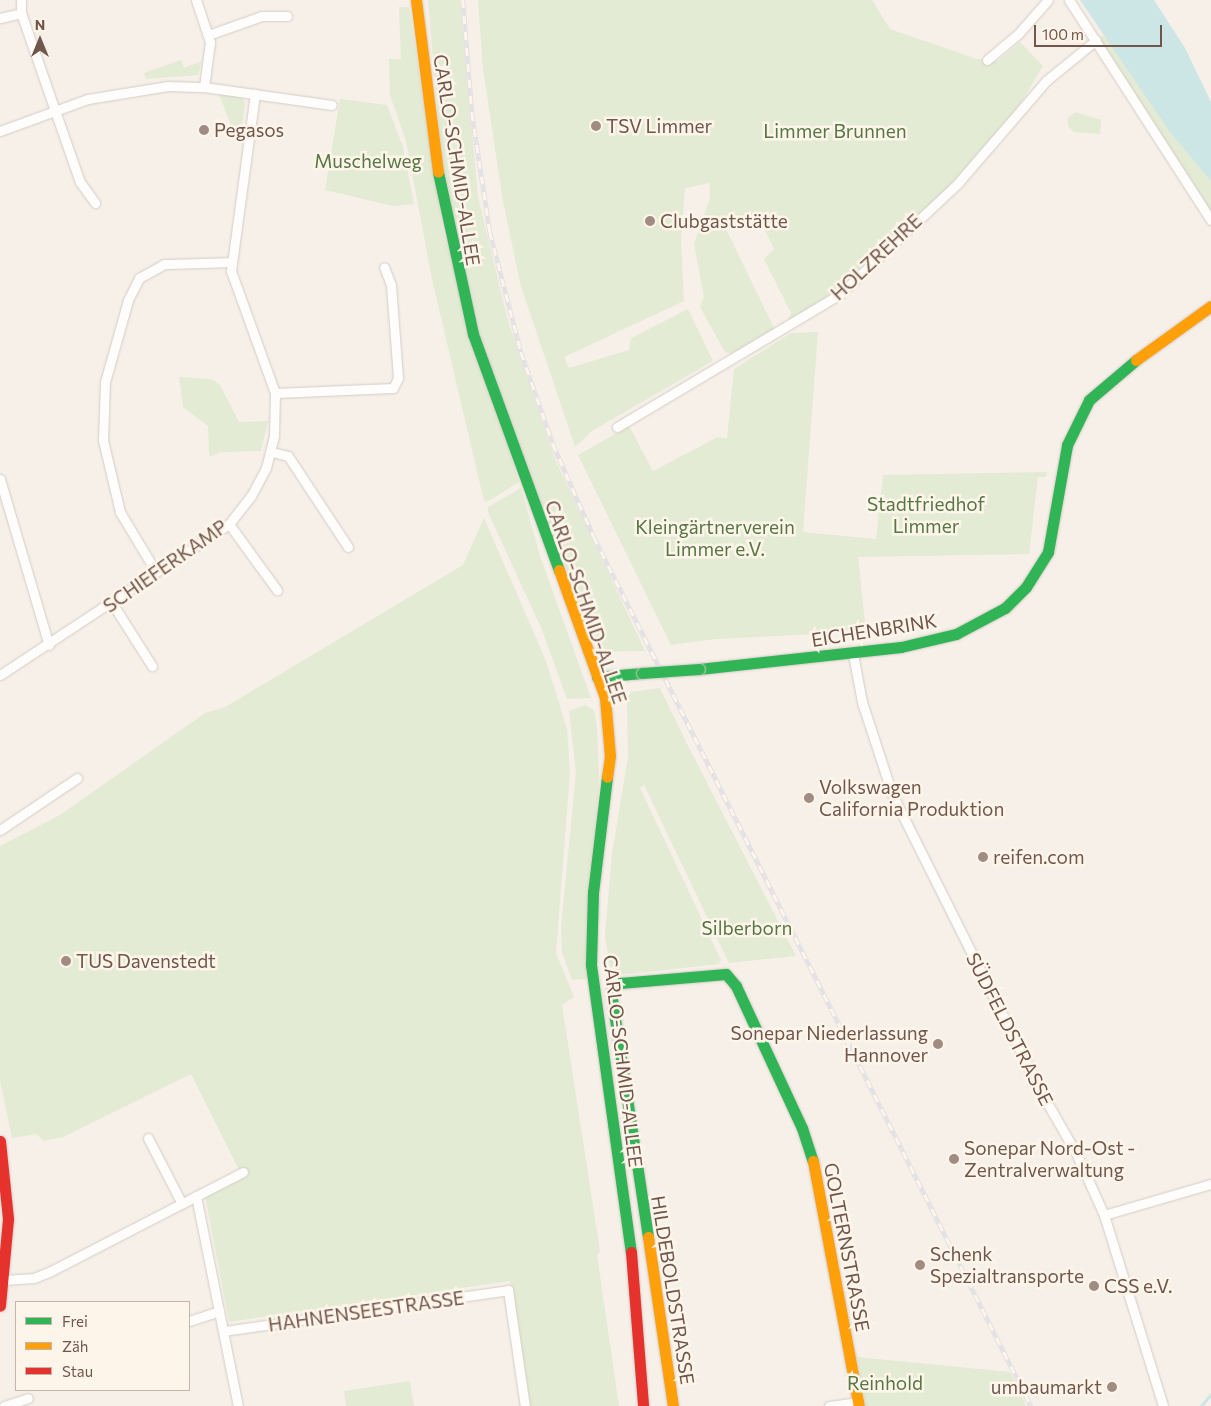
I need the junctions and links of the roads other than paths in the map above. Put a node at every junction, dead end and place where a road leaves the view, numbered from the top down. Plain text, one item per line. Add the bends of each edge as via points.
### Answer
1 (20, 0) edge
2 (196, 0) edge
3 (416, 0) edge
4 (1048, 0) edge
5 (1069, 0) edge
6 (21, 13) junction
7 (287, 16) dead end
8 (0, 18) edge
9 (208, 35) junction
10 (1096, 40) junction
11 (986, 60) dead end
12 (204, 87) junction
13 (255, 94) junction
14 (332, 106) dead end
15 (55, 112) junction
16 (0, 131) edge
17 (95, 203) dead end
18 (1211, 220) edge
19 (231, 262) junction
20 (384, 267) dead end
21 (1211, 306) edge
22 (275, 393) junction
23 (617, 427) dead end
24 (272, 452) junction
25 (0, 479) edge
26 (228, 524) junction
27 (348, 547) dead end
28 (156, 572) junction
29 (277, 590) dead end
30 (112, 603) junction
31 (49, 645) junction
32 (853, 654) junction
33 (152, 666) dead end
34 (0, 674) edge
35 (597, 677) junction
36 (77, 778) dead end
37 (0, 830) edge
38 (717, 972) joint
39 (148, 1138) dead end
40 (0, 1141) edge
41 (243, 1172) dead end
42 (1211, 1184) edge
43 (196, 1196) junction
44 (182, 1204) junction
45 (1104, 1215) junction
46 (4, 1280) junction
47 (0, 1306) edge
48 (219, 1310) junction
49 (190, 1321) edge
50 (224, 1331) junction
51 (28, 1398) dead end
52 (858, 1404) edge
53 (4, 1406) edge
54 (238, 1406) edge
55 (525, 1406) edge
56 (643, 1406) edge
57 (673, 1406) edge
58 (829, 1406) edge
59 (1163, 1406) edge

1 - 6 street
2 - 9 street
3 - 35 street, CARLO-SCHMID-ALLEE via 442,200 473,334
4 - 11 street via 1018,34
5 - 10 street
6 - 8 street
6 - 15 street
7 - 9 street via 262,16
9 - 12 street via 210,51
10 - 18 street
10 - 23 street, HOLZREHRE via 1057,70 958,183 840,294
12 - 13 street
12 - 15 street via 168,86 114,93
13 - 14 street
13 - 19 street, SCHIEFERKAMP
15 - 16 street
15 - 17 street via 80,182
19 - 22 street, SCHIEFERKAMP
19 - 28 street via 164,264 140,278 128,300 105,382 102,440 120,512
20 - 22 street via 391,285 398,378 393,388
21 - 32 street, EICHENBRINK via 1113,376 1088,400 1067,445 1056,522 1048,552 1019,595 991,618 956,634
22 - 24 street, SCHIEFERKAMP
24 - 26 street, SCHIEFERKAMP via 256,488
24 - 27 street via 288,456
25 - 31 street
26 - 28 street, SCHIEFERKAMP
26 - 29 street
28 - 30 street, SCHIEFERKAMP
30 - 31 street, SCHIEFERKAMP
30 - 33 street
31 - 34 street, SCHIEFERKAMP
32 - 35 street, EICHENBRINK, bridge
32 - 45 street, SÜDFELDSTRASSE via 864,710 892,794 1041,1092 1076,1153
35 - 56 street, CARLO-SCHMID-ALLEE via 606,709 610,756 592,901 591,965 633,1268
36 - 37 street
38 - 52 street, GOLTERNSTRASSE via 726,974 736,986 802,1128 818,1174
38 - 57 street, HILDEBOLDSTRASSE via 620,983 611,992
39 - 44 street
40 - 46 street via 7,1196
41 - 43 street
42 - 45 street via 1169,1193
43 - 44 street
43 - 48 street
44 - 46 street via 51,1271 34,1278
45 - 59 street, SÜDFELDSTRASSE
46 - 47 street
48 - 49 street
48 - 50 street
50 - 54 street
50 - 55 street, HAHNENSEESTRASSE via 508,1290
51 - 53 street
52 - 58 street

